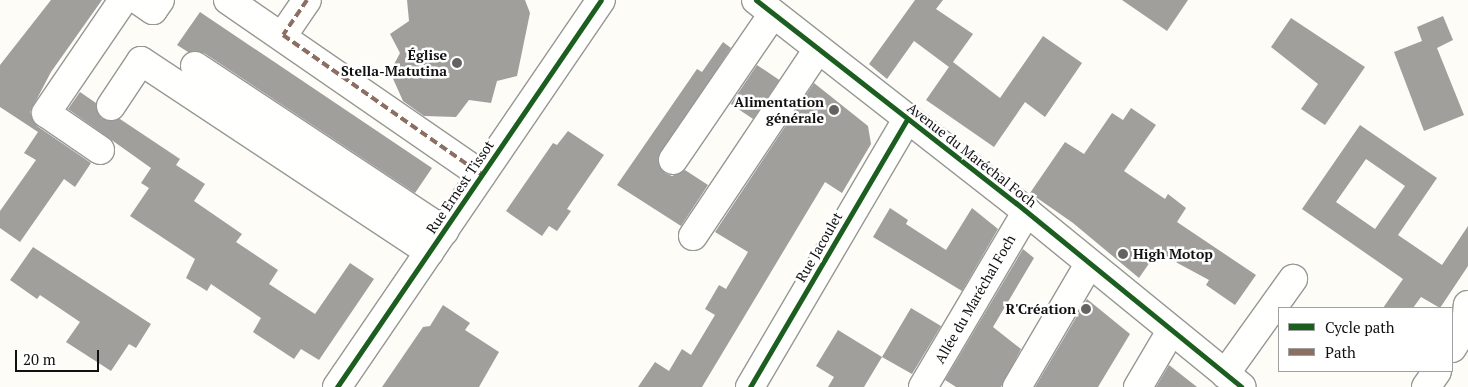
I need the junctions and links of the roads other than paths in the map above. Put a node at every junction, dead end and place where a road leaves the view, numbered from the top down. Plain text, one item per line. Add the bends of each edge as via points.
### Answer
1 (123, 0) edge
2 (138, 0) edge
3 (160, 0) edge
4 (228, 0) edge
5 (306, 0) edge
6 (601, 0) edge
7 (764, 7) edge
8 (283, 35) junction
9 (818, 49) junction
10 (195, 66) dead end
11 (112, 106) dead end
12 (907, 119) junction
13 (100, 150) dead end
14 (673, 160) dead end
15 (482, 175) junction
16 (1027, 211) junction
17 (693, 236) dead end
18 (437, 242) junction
19 (1088, 266) junction
20 (1293, 279) dead end
21 (1468, 305) edge
22 (1171, 331) junction
23 (1453, 346) edge
24 (1436, 372) edge
25 (1233, 381) edge
26 (337, 387) edge
27 (750, 387) edge
28 (923, 387) edge
29 (1017, 387) edge
30 (1138, 387) edge
31 (1426, 387) edge

1 - 13 street via 46,113
2 - 3 street via 152,10
4 - 8 street
5 - 8 street
6 - 15 street, Rue Ernest Tissot
7 - 9 street, Avenue du Maréchal Foch
7 - 14 street
8 - 15 street
9 - 12 street, Avenue du Maréchal Foch
9 - 17 street
10 - 18 street
11 - 18 street via 141,62
12 - 16 street, Avenue du Maréchal Foch
12 - 27 street, Rue Jacoulet
15 - 18 street, Rue Ernest Tissot
16 - 19 street, Avenue du Maréchal Foch
16 - 28 street, Allée du Maréchal Foch
18 - 26 street, Rue Ernest Tissot
19 - 22 street, Avenue du Maréchal Foch
19 - 29 street
20 - 25 street
21 - 23 street via 1466,326
22 - 25 street, Avenue du Maréchal Foch
22 - 30 street
24 - 31 street

